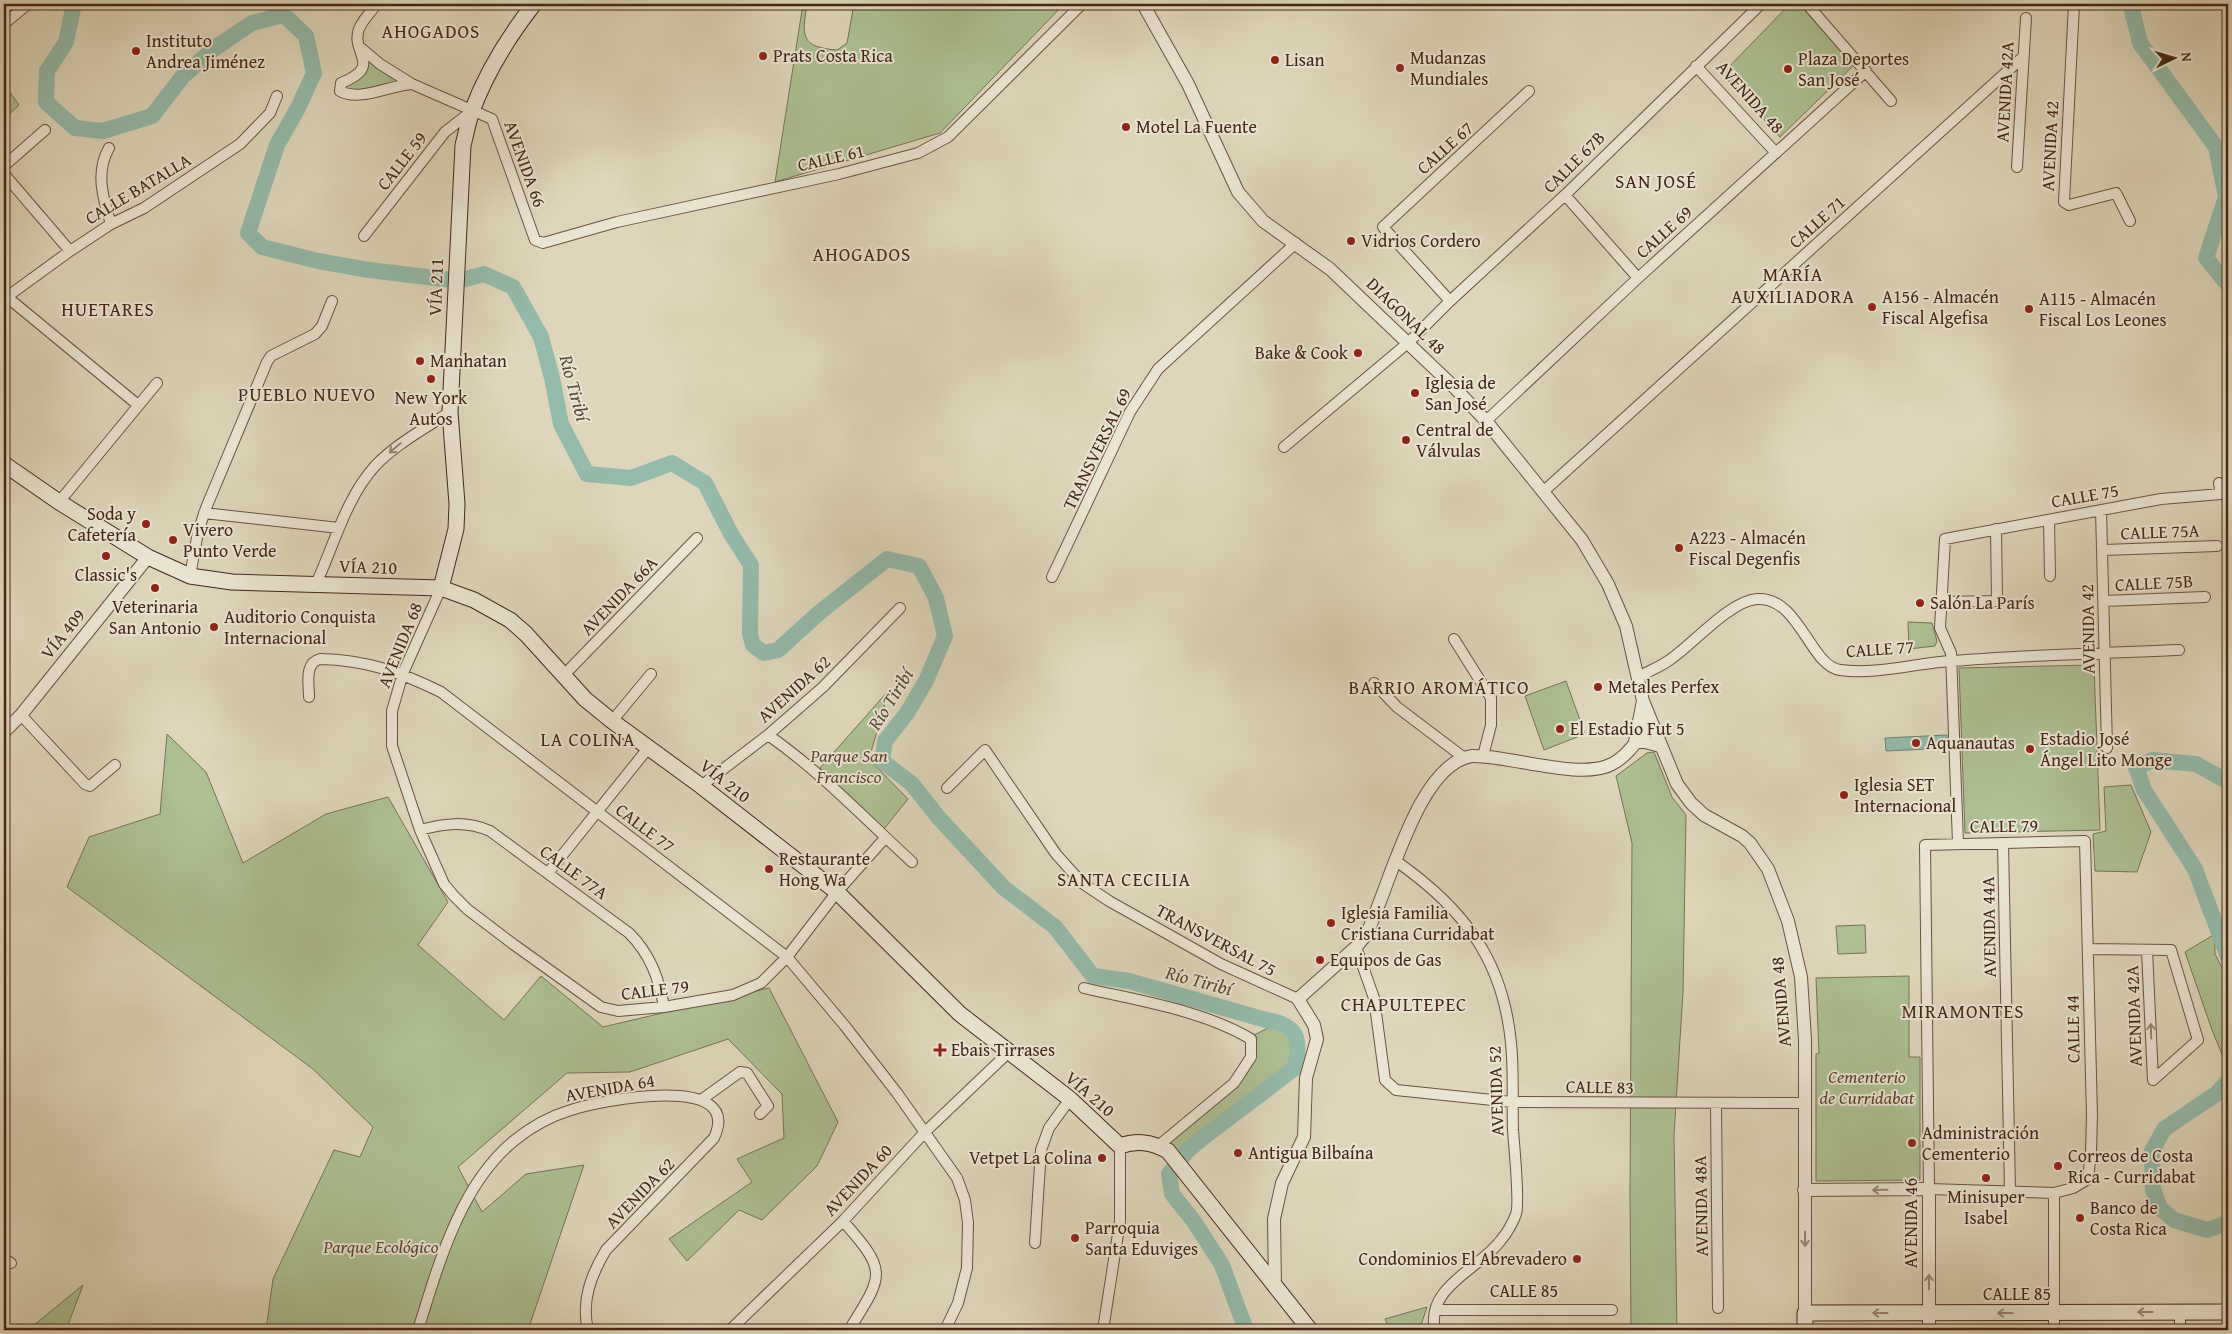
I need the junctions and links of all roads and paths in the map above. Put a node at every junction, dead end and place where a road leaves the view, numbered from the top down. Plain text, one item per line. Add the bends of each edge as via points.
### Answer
1 (28, 4) edge
2 (377, 4) edge
3 (534, 4) edge
4 (1082, 4) edge
5 (1143, 4) edge
6 (1762, 4) edge
7 (1807, 4) edge
8 (2074, 4) edge
9 (2026, 18) dead end
10 (4, 24) edge
11 (361, 48) junction
12 (2023, 57) junction
13 (1696, 66) junction
14 (1866, 71) junction
15 (412, 84) junction
16 (1528, 92) dead end
17 (277, 96) dead end
18 (1891, 101) dead end
19 (472, 111) junction
20 (45, 130) dead end
21 (109, 148) dead end
22 (1776, 153) junction
23 (4, 166) edge
24 (2016, 167) dead end
25 (4, 174) edge
26 (1565, 195) junction
27 (2130, 221) dead end
28 (111, 224) junction
29 (364, 236) dead end
30 (535, 240) joint
31 (1296, 244) junction
32 (70, 251) junction
33 (1638, 278) junction
34 (5, 298) edge
35 (332, 300) dead end
36 (1450, 301) junction
37 (1409, 342) junction
38 (158, 383) dead end
39 (138, 405) junction
40 (450, 412) junction
41 (1486, 421) junction
42 (1284, 447) dead end
43 (4, 464) edge
44 (2219, 483) dead end
45 (1544, 491) junction
46 (59, 502) junction
47 (2102, 510) junction
48 (204, 513) junction
49 (2049, 520) junction
50 (339, 528) junction
51 (1996, 529) junction
52 (697, 538) dead end
53 (2217, 546) dead end
54 (2104, 550) junction
55 (148, 557) junction
56 (190, 576) junction
57 (2050, 576) dead end
58 (1052, 577) dead end
59 (316, 584) junction
60 (441, 588) junction
61 (2205, 597) dead end
62 (2104, 601) junction
63 (1941, 602) junction
64 (900, 608) dead end
65 (1454, 639) dead end
66 (2179, 650) dead end
67 (2105, 653) junction
68 (1951, 661) junction
69 (403, 674) junction
70 (651, 674) dead end
71 (563, 676) junction
72 (1638, 676) junction
73 (1374, 683) dead end
74 (309, 697) dead end
75 (1643, 701) junction
76 (21, 715) junction
77 (612, 722) junction
78 (1652, 723) junction
79 (4, 732) edge
80 (768, 735) junction
81 (1635, 742) junction
82 (1660, 746) junction
83 (648, 747) junction
84 (2107, 748) dead end
85 (1483, 756) junction
86 (1463, 757) junction
87 (115, 765) dead end
88 (701, 786) junction
89 (947, 788) dead end
90 (595, 812) junction
91 (420, 830) junction
92 (885, 838) junction
93 (2085, 841) joint
94 (1958, 843) junction
95 (2003, 843) junction
96 (1925, 845) joint
97 (1396, 861) junction
98 (912, 862) dead end
99 (548, 873) junction
100 (837, 892) junction
101 (1356, 947) junction
102 (2088, 949) junction
103 (2147, 950) junction
104 (787, 957) junction
105 (1084, 988) dead end
106 (1298, 999) junction
107 (664, 1007) junction
108 (1009, 1052) junction
109 (1070, 1099) junction
110 (701, 1100) junction
111 (1512, 1102) junction
112 (1804, 1103) junction
113 (1716, 1104) junction
114 (760, 1114) dead end
115 (924, 1133) junction
116 (1120, 1146) junction
117 (1163, 1148) junction
118 (1929, 1189) junction
119 (1804, 1190) junction
120 (2010, 1190) junction
121 (2054, 1192) junction
122 (843, 1221) junction
123 (1035, 1243) dead end
124 (1276, 1286) junction
125 (1718, 1308) dead end
126 (1436, 1310) junction
127 (1612, 1310) dead end
128 (2054, 1312) junction
129 (2180, 1312) junction
130 (2228, 1312) edge
131 (1805, 1313) junction
132 (1929, 1313) junction
133 (418, 1330) edge
134 (588, 1330) edge
135 (730, 1330) edge
136 (849, 1330) edge
137 (946, 1330) edge
138 (1103, 1330) edge
139 (1310, 1330) edge
140 (1435, 1330) edge
141 (1805, 1330) edge
142 (1929, 1330) edge
143 (2054, 1330) edge
144 (2180, 1330) edge

1 - 10 street
2 - 11 street via 359,29
3 - 19 main road, VÍA 211 via 495,63
4 - 30 street, CALLE 61 via 948,137 918,154 616,222 544,243
5 - 31 street, DIAGONAL 48 via 1188,84 1238,192 1263,221
6 - 13 street, CALLE 67B
7 - 14 street
8 - 27 street, AVENIDA 42 via 2064,202 2068,206 2116,193
9 - 12 street, AVENIDA 42A
11 - 15 street, AVENIDA 66
11 - 15 street via 362,70 355,78 341,83 340,92 357,96
12 - 24 street, AVENIDA 42A
12 - 45 street, CALLE 71
13 - 22 street, AVENIDA 48
13 - 26 street, CALLE 67B
14 - 18 street
14 - 22 street, CALLE 69
15 - 19 street, AVENIDA 66
16 - 36 street, CALLE 67 via 1383,227
17 - 28 street, CALLE BATALLA via 270,113 240,144 144,208
19 - 29 street, CALLE 59 via 445,132
19 - 30 street, AVENIDA 66 via 492,119
19 - 40 main road, VÍA 211 via 463,145
20 - 23 street
21 - 28 street via 103,159 101,176 104,203
22 - 33 street, CALLE 69
25 - 32 street
26 - 33 street
26 - 36 street, CALLE 67B
28 - 32 street, CALLE BATALLA
31 - 37 street, DIAGONAL 48 via 1330,269
31 - 58 street, TRANSVERSAL 69 via 1158,369 1130,412
32 - 34 street, CALLE BATALLA
33 - 41 street, CALLE 69
34 - 39 street
35 - 48 street via 322,326 315,334 271,356 267,362
36 - 37 street, CALLE 67B
37 - 41 street, DIAGONAL 48
37 - 42 street
38 - 39 street
39 - 46 street
40 -> 50 street via 399,444 374,467
40 - 60 main road, VÍA 211 via 456,512
41 - 45 street, DIAGONAL 48
43 - 46 main road, VÍA 210
44 - 47 street, CALLE 75 via 2221,494 2191,495
45 - 72 street, DIAGONAL 48 via 1582,540 1608,584 1626,626
46 - 55 main road, VÍA 210
47 - 49 street, CALLE 75
47 - 54 street, AVENIDA 42
48 - 50 street
48 - 56 street
49 - 51 street, CALLE 75
49 - 57 street
50 - 59 street
51 - 63 street, CALLE 75 via 1945,539
51 - 63 street via 1997,601
52 - 71 street, AVENIDA 66A
53 - 54 street, CALLE 75A
54 - 62 street, AVENIDA 42
55 - 56 main road, VÍA 210
55 - 76 street, VÍA 409
56 - 59 main road, VÍA 210 via 232,582
59 - 60 main road, VÍA 210
60 - 69 street, AVENIDA 68
60 - 71 main road, VÍA 210 via 474,600 510,620
61 - 62 street, CALLE 75B
62 - 67 street, AVENIDA 42
63 - 68 street via 1940,628 1948,644
64 - 80 street, AVENIDA 62 via 823,687
65 - 85 street via 1491,698 1490,726
66 - 67 street, CALLE 77
67 - 68 street, CALLE 77
67 - 84 street, AVENIDA 42
68 - 72 street, CALLE 77 via 1837,670 1823,660 1786,611 1773,602 1758,599 1743,602 1670,660
68 - 94 street
69 - 74 street, CALLE 77 via 362,664 315,660 309,669
69 - 90 street, CALLE 77 via 441,692 464,708
69 - 91 street, AVENIDA 68 via 392,711 392,746
70 - 77 street
71 - 77 main road, VÍA 210
72 - 75 street, DIAGONAL 48
73 - 86 street via 1397,707
75 - 78 street, DIAGONAL 48
75 - 81 street
76 - 79 street, VÍA 409
76 - 87 street via 85,784 95,784
77 - 83 main road, VÍA 210
78 - 81 street
78 - 82 street, AVENIDA 48
80 - 88 street, AVENIDA 62
80 - 92 street via 838,791
81 - 82 street
81 - 85 street via 1612,764 1591,770
82 - 112 street, AVENIDA 48 via 1677,784 1691,803 1721,826 1742,836 1768,869 1788,921 1801,976
83 - 88 main road, VÍA 210
83 - 90 street
85 - 86 street
86 - 97 street via 1450,764 1432,784 1411,820
88 - 100 main road, VÍA 210
89 - 106 street, TRANSVERSAL 75 via 985,750 1056,854 1082,883 1221,964
90 - 99 street
90 - 104 street, CALLE 77
91 - 99 street, CALLE 77A via 453,823 478,826 490,831
91 - 107 street, CALLE 79 via 444,884 454,896 574,990 608,1010
92 - 98 street
92 - 100 street
93 - 95 street, CALLE 79
93 - 102 street, CALLE 44
94 - 95 street, CALLE 79
94 - 96 street, CALLE 79
95 - 120 street, AVENIDA 44A
96 - 118 street, AVENIDA 46
97 - 101 street via 1373,920
97 - 111 street, AVENIDA 52 via 1424,881 1466,922 1495,972 1511,1044
99 - 107 street, CALLE 77A via 639,942 660,982
100 - 104 street, CALLE 79
100 - 108 main road, VÍA 210 via 960,1014
101 - 106 street
101 - 111 street, CALLE 83 via 1374,998 1385,1080 1396,1090
102 - 103 street
102 - 121 street, CALLE 44 via 2090,1165 2088,1179 2073,1188
103 -> 103 street, AVENIDA 42A via 2171,950 2198,1040 2152,1080
104 - 107 street, CALLE 79 via 761,983 746,991
104 - 115 street, CALLE 77 via 845,1026
105 - 117 street via 1181,1011 1236,1030 1251,1039 1251,1057 1234,1083
106 - 124 street via 1314,1025 1317,1039 1306,1078 1304,1137 1282,1183 1274,1219
108 - 109 main road, VÍA 210
108 - 115 street, AVENIDA 60
109 - 116 main road, VÍA 210
109 - 123 street via 1049,1128 1042,1150
110 - 114 street via 740,1072 747,1073 768,1106
110 - 133 street, AVENIDA 64 via 672,1094 584,1106 550,1118 515,1140 491,1164 471,1194 440,1258
110 - 134 street, AVENIDA 62 via 717,1115 718,1130 714,1138 606,1250 586,1297
111 - 113 street, CALLE 83
111 - 126 street, AVENIDA 52 via 1517,1212 1501,1241 1448,1287
112 - 113 street, CALLE 83
112 - 119 street, AVENIDA 48
113 - 125 street, AVENIDA 48A
115 - 122 street, AVENIDA 60
115 - 137 street, CALLE 77 via 957,1178 965,1200 968,1223 968,1268
116 - 117 main road via 1143,1142
116 - 138 street via 1120,1221
117 - 124 main road via 1193,1180
118 -> 119 street
118 - 120 street
132 -> 118 street, AVENIDA 46
119 -> 131 street, AVENIDA 48
120 - 121 street
121 - 128 street
122 - 135 street, AVENIDA 60
122 - 136 street via 872,1256 875,1266 872,1294
124 - 139 main road
126 - 127 street, CALLE 85
126 - 140 street, AVENIDA 52
129 -> 128 main road, CALLE 85
128 -> 132 main road, CALLE 85
128 - 143 street
129 - 130 main road, CALLE 85
129 - 144 street
132 -> 131 main road, CALLE 85
131 - 141 main road, AVENIDA 48
132 - 142 street, AVENIDA 46

